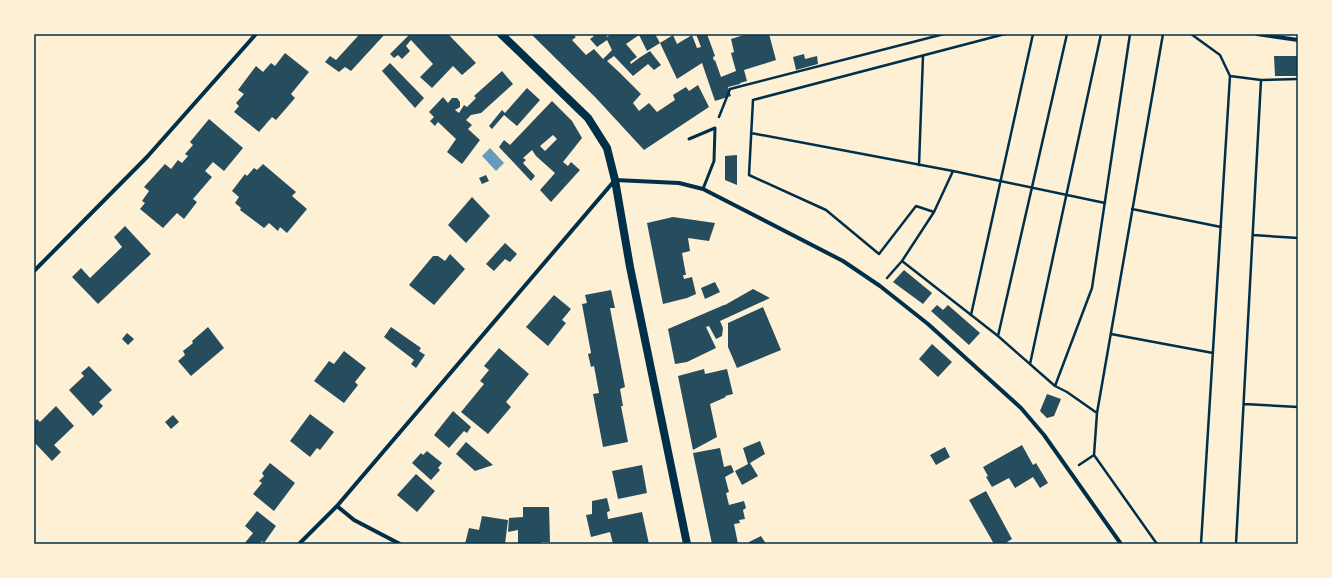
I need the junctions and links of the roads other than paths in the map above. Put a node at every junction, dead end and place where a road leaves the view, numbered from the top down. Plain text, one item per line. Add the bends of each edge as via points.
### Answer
1 (256, 34) edge
2 (502, 34) edge
3 (1257, 34) edge
4 (1298, 40) edge
5 (689, 139) dead end
6 (614, 180) junction
7 (703, 189) junction
8 (34, 271) edge
9 (337, 506) junction
10 (299, 544) edge
11 (400, 544) edge
12 (687, 544) edge
13 (1121, 544) edge

1 - 8 street via 147,157
2 - 6 main road via 588,118 607,148
3 - 4 street
5 - 7 lane via 715,128 714,162
6 - 7 street via 679,183
6 - 9 street
6 - 12 main road
7 - 13 street via 843,260 928,324 1021,408 1044,435
9 - 10 street
9 - 11 street via 354,520

